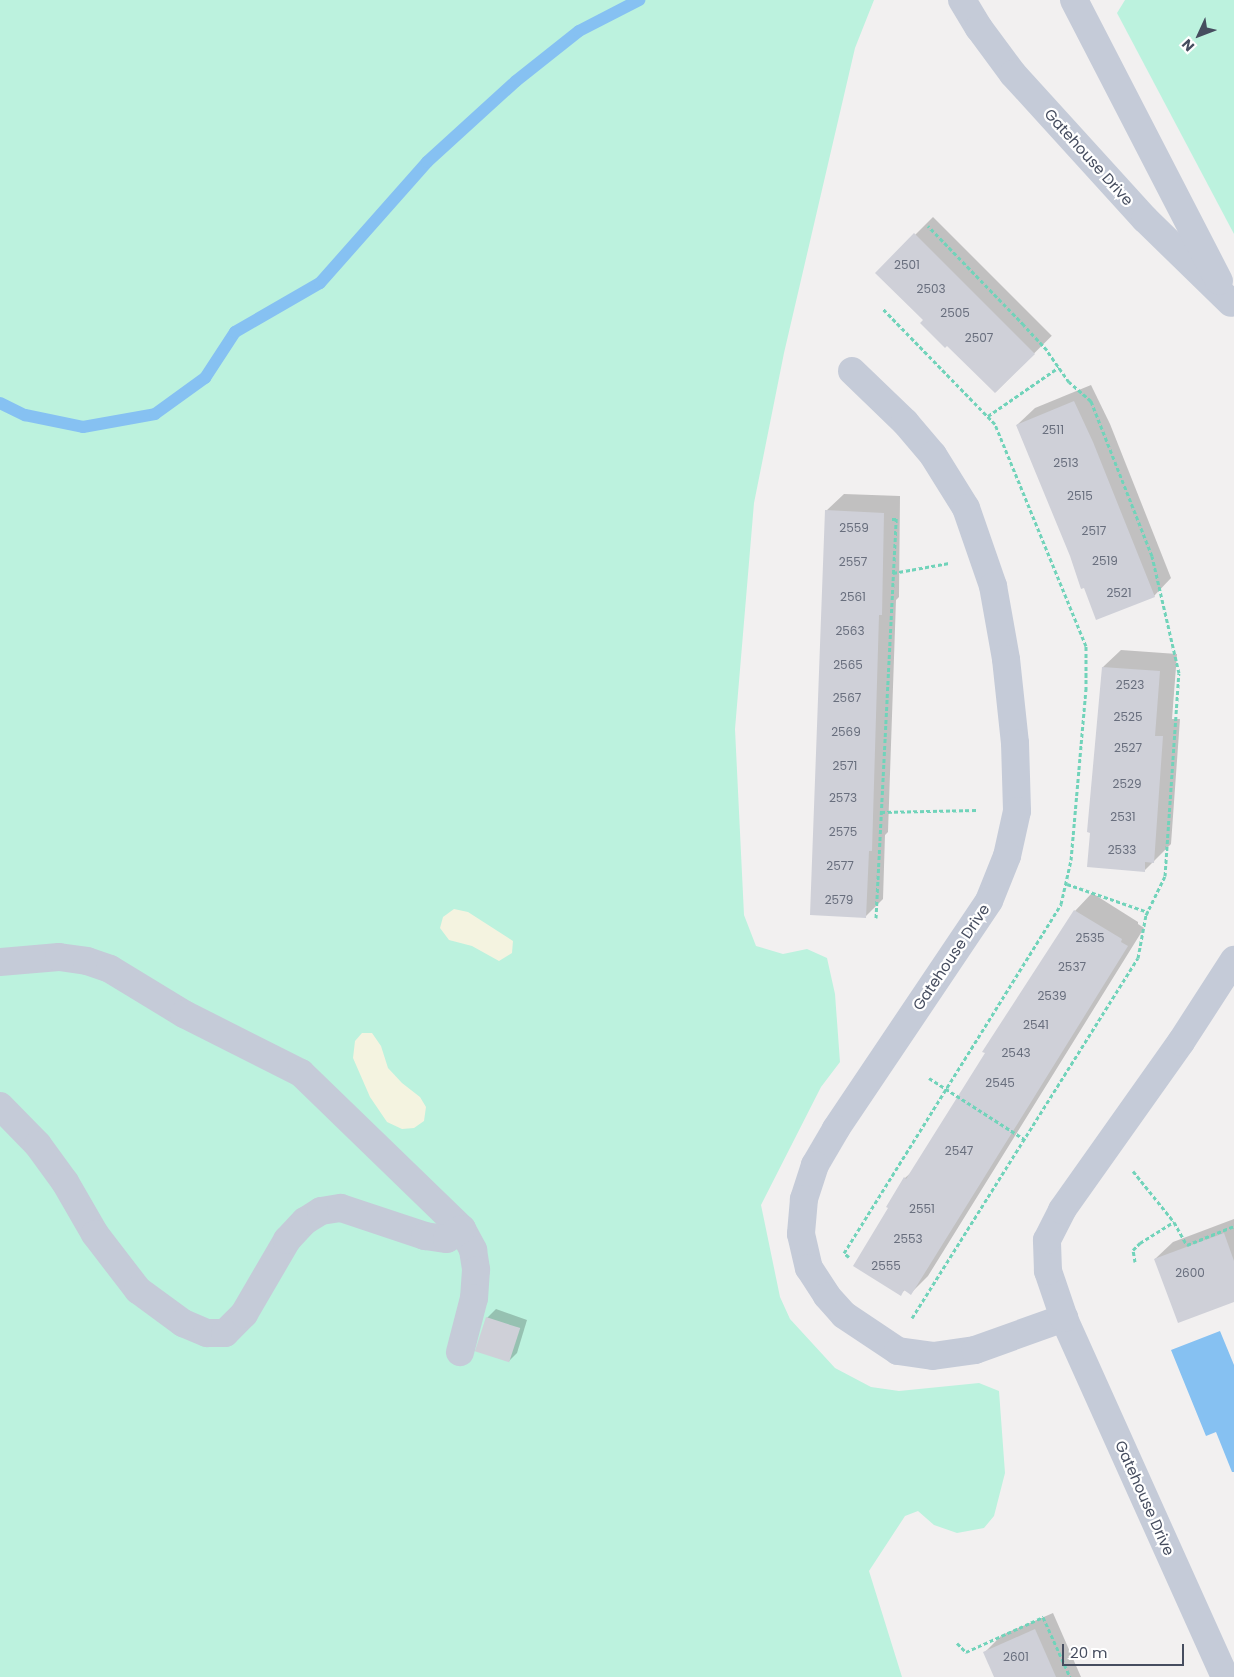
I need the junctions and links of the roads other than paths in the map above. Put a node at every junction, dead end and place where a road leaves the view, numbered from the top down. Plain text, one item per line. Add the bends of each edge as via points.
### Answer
1 (962, 0) edge
2 (1074, 0) edge
3 (1232, 306) edge
4 (852, 371) dead end
5 (1234, 960) edge
6 (0, 962) edge
7 (0, 1106) edge
8 (462, 1230) junction
9 (1064, 1318) junction
10 (460, 1352) dead end
11 (1225, 1677) edge

1 - 3 street, Gatehouse Drive via 1013,74 1145,219
2 - 3 street, Gatehouse Drive
4 - 9 street, Gatehouse Drive via 905,422 933,455 966,508 993,586 1006,659 1015,743 1017,811 1007,856 989,901 836,1129 815,1166 804,1200 801,1234 809,1268 827,1296 844,1314 898,1350 933,1356 975,1350
5 - 9 street, Gatehouse Drive via 1181,1042 1062,1210 1047,1240 1048,1271
6 - 8 street via 60,957 110,969 184,1014 301,1073
7 - 8 street via 38,1145 65,1182 95,1234 138,1290 183,1323 207,1333 226,1332 244,1314 288,1240 305,1221 321,1210 341,1208 425,1236 446,1239
8 - 10 street via 473,1250 476,1270 474,1298
9 - 11 street, Gatehouse Drive

